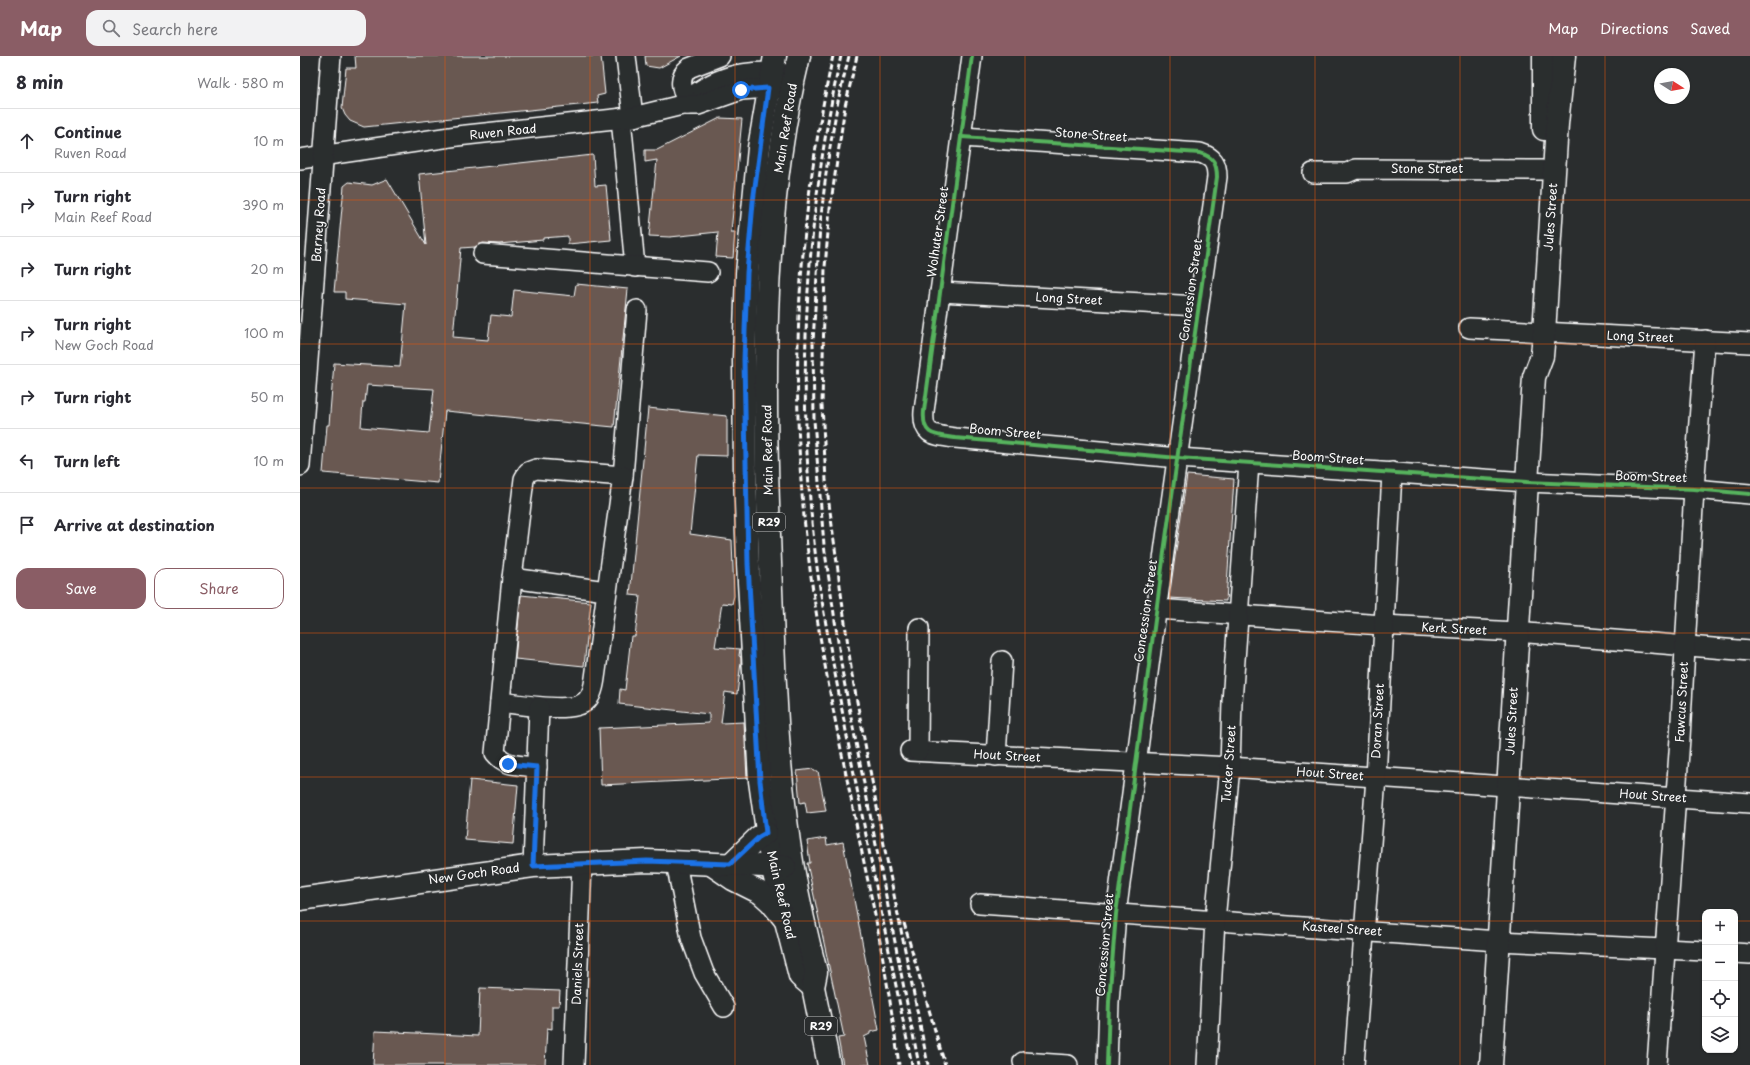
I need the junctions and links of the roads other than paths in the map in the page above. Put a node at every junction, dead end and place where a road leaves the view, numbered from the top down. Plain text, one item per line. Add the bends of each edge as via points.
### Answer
1 (330, 56) edge
2 (626, 56) edge
3 (720, 56) edge
4 (972, 56) edge
5 (1544, 56) edge
6 (1564, 56) edge
7 (744, 64) edge
8 (771, 72) edge
9 (796, 73) edge
10 (685, 104) junction
11 (627, 118) junction
12 (962, 137) junction
13 (323, 157) junction
14 (300, 159) edge
15 (1215, 162) joint
16 (300, 170) edge
17 (1542, 170) junction
18 (1313, 173) dead end
19 (483, 254) dead end
20 (635, 267) junction
21 (708, 272) dead end
22 (940, 292) junction
23 (1198, 306) junction
24 (637, 310) dead end
25 (1469, 328) dead end
26 (1537, 332) junction
27 (1705, 340) junction
28 (1750, 343) edge
29 (924, 411) joint
30 (1178, 458) junction
31 (1249, 463) junction
32 (300, 466) edge
33 (1392, 472) junction
34 (623, 476) junction
35 (1526, 482) junction
36 (1694, 489) junction
37 (1750, 494) edge
38 (512, 578) junction
39 (606, 591) junction
40 (1157, 609) junction
41 (1238, 615) junction
42 (1383, 625) junction
43 (919, 628) dead end
44 (1518, 632) junction
45 (1685, 646) junction
46 (1750, 651) edge
47 (1002, 661) dead end
48 (500, 702) junction
49 (539, 708) junction
50 (996, 756) junction
51 (1137, 764) junction
52 (537, 767) junction
53 (1230, 767) junction
54 (1376, 778) junction
55 (1508, 787) junction
56 (1675, 798) junction
57 (1750, 803) edge
58 (766, 833) junction
59 (676, 862) junction
60 (582, 863) junction
61 (720, 864) junction
62 (533, 866) junction
63 (782, 867) junction
64 (300, 899) edge
65 (980, 904) dead end
66 (1116, 914) junction
67 (1216, 920) junction
68 (788, 924) junction
69 (1365, 931) junction
70 (1498, 941) junction
71 (1664, 949) junction
72 (1702, 951) edge
73 (1738, 953) edge
74 (1750, 954) edge
75 (812, 987) junction
76 (724, 1006) dead end
77 (1022, 1062) dead end
78 (574, 1065) edge
79 (829, 1065) edge
80 (1068, 1065) edge
81 (1107, 1065) edge
82 (1207, 1065) edge
83 (1354, 1065) edge
84 (1491, 1065) edge
85 (1657, 1065) edge

1 - 13 street, Barney Road
2 - 11 street
3 - 10 street via 684,72 680,82
4 - 12 street, Wolhuter Street
5 - 17 main road, Jules Street
6 - 26 main road, Jules Street
7 - 8 street, Ruven Road
7 - 10 street, Ruven Road via 696,93
8 - 9 street, Ruven Road
8 - 10 street, Ruven Road via 741,90 698,104
8 - 58 main road, Main Reef Road / R29 via 753,202 744,360 748,564 760,781
9 - 63 main road, Main Reef Road / R29 via 775,202 767,367 769,530 781,766
10 - 11 street, Ruven Road
11 - 13 street, Ruven Road via 457,136
11 - 20 street
12 - 15 street, Stone Street via 1200,153
12 - 22 street, Wolhuter Street
13 - 14 street, Ruven Road
13 - 16 street, Ruven Road
13 - 32 street, Barney Road
15 - 23 street, Concession Street via 1217,177
17 - 18 street, Stone Street via 1356,169 1347,173
17 - 26 main road, Jules Street
19 - 20 street
20 - 21 street
22 - 23 street, Long Street
22 - 29 street, Wolhuter Street
23 - 30 street, Concession Street
24 - 34 street
25 - 26 street, Long Street
26 - 27 street, Long Street
26 - 35 main road, Jules Street via 1530,356 1534,377
27 - 28 street, Long Street
27 - 36 street, Fawcus Street
29 - 30 street, Boom Street via 925,428 937,436
30 - 31 street, Boom Street
30 - 40 street, Concession Street
31 - 33 street, Boom Street
31 - 41 street, Tucker Street
33 - 35 street, Boom Street
33 - 42 street, Doran Street
34 - 38 street via 536,469 528,472 524,480
34 - 39 street
35 - 36 street, Boom Street
35 - 44 main road, Jules Street
36 - 37 street, Boom Street
36 - 45 street, Fawcus Street
38 - 39 street
38 - 48 street
39 - 49 street via 596,678 592,692 586,701 578,706
40 - 41 street, Kerk Street
40 - 51 street, Concession Street
41 - 42 street, Kerk Street
41 - 53 street, Tucker Street
42 - 44 street, Kerk Street
42 - 54 street, Doran Street
43 - 50 street, Hout Street via 914,751
44 - 45 street, Kerk Street
44 - 55 main road, Jules Street
45 - 46 street, Kerk Street
45 - 56 street, Fawcus Street
47 - 50 street
48 - 49 street
48 - 52 street via 495,752 508,764
49 - 52 street
50 - 51 street, Hout Street
51 - 53 street, Hout Street
51 - 66 street, Concession Street
52 - 62 street
53 - 54 street, Hout Street
53 - 67 street, Tucker Street
54 - 55 street, Hout Street
54 - 69 street, Doran Street
55 - 56 street, Hout Street
55 - 70 main road, Jules Street
56 - 57 street, Hout Street
56 - 71 street, Fawcus Street
58 - 61 main road
58 - 63 main road, Main Reef Road / R29
59 - 60 main road, New Goch Road
59 - 61 main road, New Goch Road
59 - 76 street via 691,938 704,973
60 - 62 main road, New Goch Road
60 - 78 street, Daniels Street
61 - 63 main road, New Goch Road
61 - 68 main road via 733,879 761,893
62 - 64 main road, New Goch Road
63 - 68 main road, Main Reef Road / R29
63 - 75 main road, Main Reef Road / R29 via 816,972
65 - 66 street, Kasteel Street
66 - 67 street, Kasteel Street
66 - 81 street, Concession Street
67 - 69 street, Kasteel Street
67 - 82 street, Tucker Street
68 - 75 main road, Main Reef Road / R29 via 800,976
69 - 70 street, Kasteel Street
69 - 83 street, Doran Street
70 - 71 street, Kasteel Street
70 - 84 main road, Jules Street
71 - 72 street, Kasteel Street
71 - 85 street, Fawcus Street
73 - 74 street
75 - 79 main road, Main Reef Road / R29
77 - 80 street

